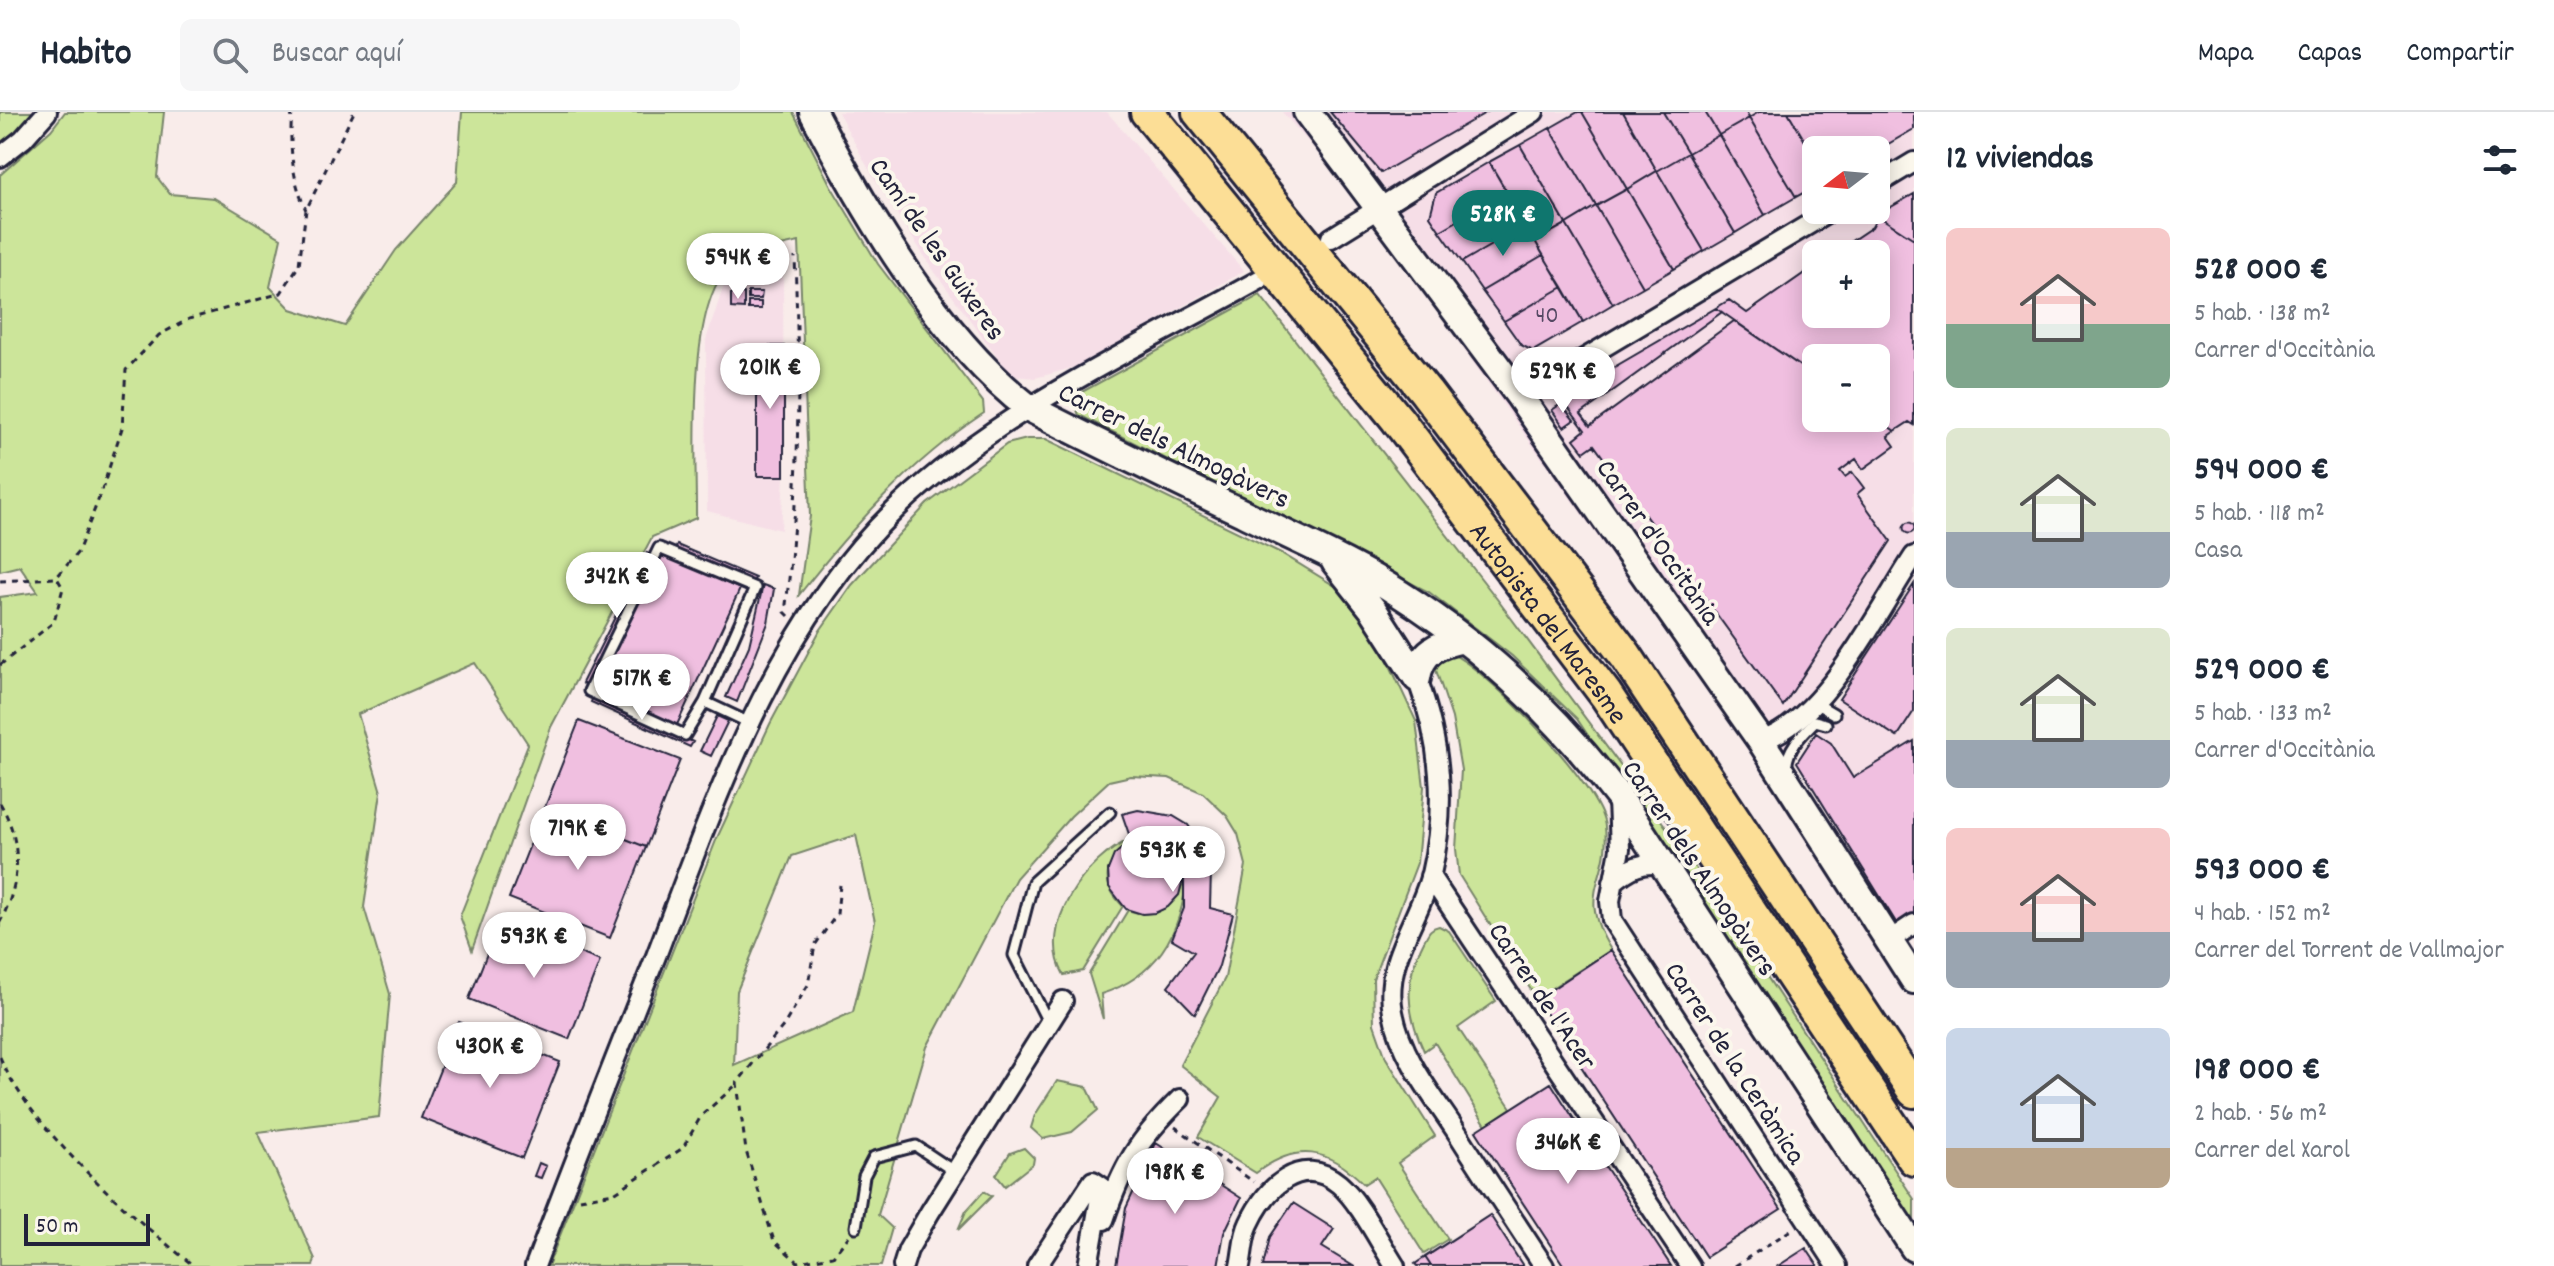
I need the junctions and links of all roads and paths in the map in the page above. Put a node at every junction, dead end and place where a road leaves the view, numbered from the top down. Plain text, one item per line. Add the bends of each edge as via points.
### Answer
1 (47, 112) edge
2 (292, 112) edge
3 (354, 112) edge
4 (813, 112) edge
5 (1147, 112) edge
6 (1199, 112) edge
7 (1307, 112) edge
8 (1534, 112) edge
9 (0, 157) edge
10 (1914, 162) edge
11 (1890, 177) edge
12 (1381, 205) junction
13 (306, 210) junction
14 (1810, 224) edge
15 (1331, 238) dead end
16 (795, 257) dead end
17 (1259, 280) dead end
18 (1520, 397) junction
19 (1029, 408) junction
20 (1331, 556) junction
21 (1914, 556) edge
22 (56, 578) junction
23 (0, 581) edge
24 (800, 628) junction
25 (1464, 639) junction
26 (0, 665) edge
27 (1417, 678) junction
28 (705, 702) junction
29 (1817, 704) junction
30 (1834, 714) dead end
31 (752, 724) junction
32 (1826, 724) dead end
33 (1761, 741) junction
34 (1618, 796) junction
35 (0, 803) edge
36 (1806, 811) junction
37 (1110, 812) dead end
38 (1663, 865) junction
39 (1430, 876) junction
40 (1613, 882) junction
41 (840, 885) dead end
42 (0, 922) edge
43 (1914, 924) edge
44 (1890, 940) junction
45 (1914, 980) edge
46 (1063, 1001) dead end
47 (1049, 1024) junction
48 (0, 1057) edge
49 (737, 1083) junction
50 (1914, 1091) edge
51 (1180, 1099) dead end
52 (1161, 1118) junction
53 (1914, 1159) edge
54 (955, 1172) junction
55 (1267, 1191) junction
56 (562, 1194) junction
57 (1807, 1220) junction
58 (856, 1227) joint
59 (1914, 1248) edge
60 (194, 1266) edge
61 (535, 1266) edge
62 (903, 1266) edge
63 (1037, 1266) edge
64 (1088, 1266) edge
65 (1097, 1266) edge
66 (1240, 1266) edge
67 (1395, 1266) edge
68 (1544, 1266) edge
69 (1690, 1266) edge
70 (1735, 1266) edge
71 (1837, 1266) edge

1 - 9 street
2 - 13 path via 290,138
3 - 13 path
4 - 19 street, Camí de les Guixeres via 869,211 948,327 999,385
5 - 53 highway, Autopista del Maresme via 1397,419 1606,695
6 - 50 highway, Autopista del Maresme via 1426,392 1626,656
7 - 12 street, Carrer d'Occitània
8 - 12 street
10 - 11 street
12 - 15 street
12 - 18 street, Carrer d'Occitània
13 - 22 path via 299,265 281,293 189,319 159,335 126,370 122,428 101,493 78,552
14 - 18 street
16 - 24 path via 796,528 785,612
17 - 19 street
18 - 33 street, Carrer d'Occitània
19 - 20 street, Carrer dels Almogàvers
19 - 24 street via 950,462 896,509 855,553
20 - 25 street, Carrer dels Almogàvers via 1399,593
20 - 27 street
21 - 29 street
22 - 23 path
22 - 26 path via 63,588 54,622
24 - 31 street
25 - 27 street via 1433,648 1419,662
25 - 34 street, Carrer dels Almogàvers via 1529,693
27 - 39 street via 1428,710 1442,801
28 - 28 lane via 685,735 589,691 659,548 755,588
28 - 31 lane
29 - 30 lane
29 - 33 street via 1779,735
31 - 56 street via 699,844
32 - 36 lane via 1815,721 1785,765
33 - 36 street, Carrer d'Occitània
34 - 38 street, Carrer dels Almogàvers
34 - 40 street, Carrer de la Ceràmica via 1620,849
35 - 42 path via 16,842 18,876
36 - 44 street, Carrer d'Occitània
37 - 47 lane via 1033,882 1014,955
38 - 40 street via 1647,862
38 - 59 street, Carrer dels Almogàvers
39 - 68 street via 1392,971 1392,1010 1418,1073
39 - 69 street, Carrer de l'Acer
40 - 57 street, Carrer de la Ceràmica via 1612,920
41 - 49 path via 837,914 815,945 808,985 784,1025
43 - 44 street
44 - 45 street, Carrer d'Occitània
46 - 47 street
47 - 54 street
48 - 60 path via 27,1106 139,1222
49 - 56 path via 701,1116 683,1148 614,1193 574,1200
49 - 58 path via 746,1151 774,1241 798,1262 833,1256
51 - 52 street
52 - 55 path
52 - 65 street via 1144,1134 1120,1178 1104,1219
54 - 58 lane via 916,1146 874,1157 864,1176
54 - 62 street
55 - 66 street via 1247,1226
55 - 67 street via 1300,1172 1323,1174 1341,1185
56 - 61 street
57 - 70 path
57 - 71 street, Carrer de la Ceràmica
63 - 64 street via 1093,1181 1102,1187

